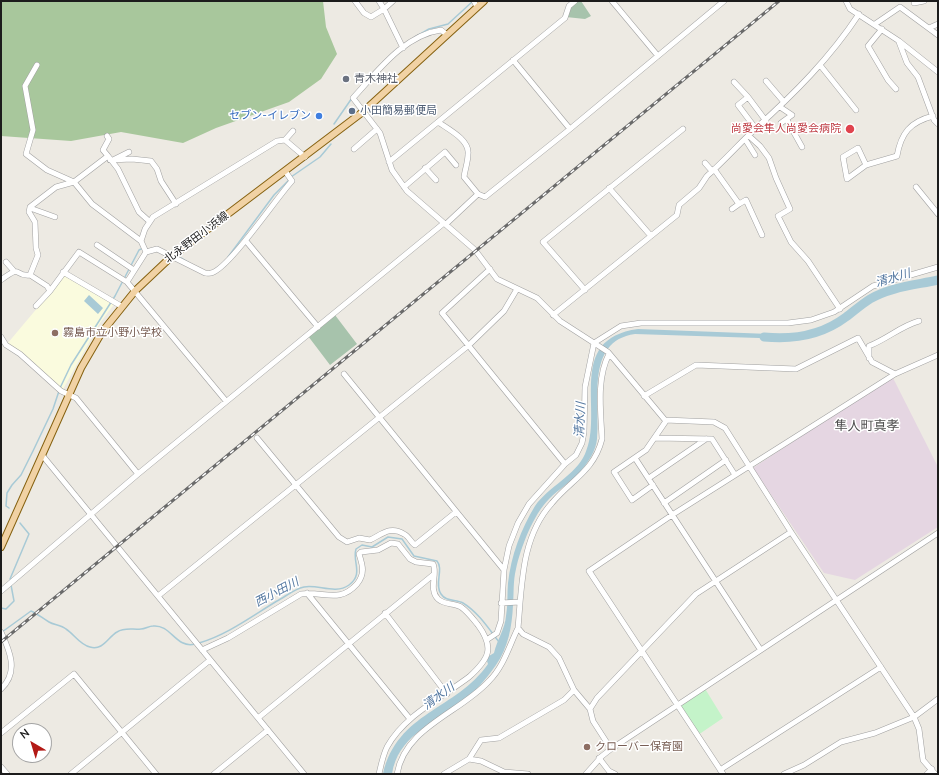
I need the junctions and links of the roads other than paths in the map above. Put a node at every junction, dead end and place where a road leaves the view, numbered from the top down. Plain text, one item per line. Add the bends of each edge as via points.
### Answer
1 (355, 1) edge
2 (379, 1) edge
3 (393, 1) edge
4 (484, 1) edge
5 (575, 1) edge
6 (612, 1) edge
7 (724, 1) edge
8 (846, 1) edge
9 (924, 1) edge
10 (914, 3) dead end
11 (475, 4) edge
12 (384, 9) junction
13 (859, 14) junction
14 (875, 24) junction
15 (938, 24) edge
16 (929, 28) junction
17 (882, 29) junction
18 (446, 34) junction
19 (938, 35) edge
20 (899, 41) junction
21 (402, 46) junction
22 (658, 56) junction
23 (513, 60) junction
24 (37, 64) dead end
25 (820, 65) junction
26 (938, 72) edge
27 (766, 81) dead end
28 (734, 82) dead end
29 (896, 89) dead end
30 (748, 97) junction
31 (784, 102) junction
32 (780, 107) junction
33 (856, 110) dead end
34 (364, 111) junction
35 (933, 116) junction
36 (787, 120) junction
37 (766, 121) junction
38 (438, 122) junction
39 (781, 123) dead end
40 (938, 124) edge
41 (377, 129) junction
42 (570, 129) junction
43 (683, 129) dead end
44 (756, 129) junction
45 (293, 131) dead end
46 (107, 136) dead end
47 (747, 137) junction
48 (285, 140) junction
49 (802, 147) dead end
50 (354, 148) dead end
51 (129, 152) dead end
52 (755, 155) dead end
53 (305, 156) junction
54 (110, 159) junction
55 (388, 162) junction
56 (706, 163) dead end
57 (456, 165) dead end
58 (866, 166) junction
59 (425, 168) junction
60 (713, 170) junction
61 (287, 173) junction
62 (436, 180) dead end
63 (74, 182) junction
64 (916, 187) dead end
65 (404, 188) junction
66 (609, 188) junction
67 (478, 194) junction
68 (176, 204) junction
69 (739, 204) junction
70 (30, 208) junction
71 (732, 209) dead end
72 (938, 214) edge
73 (55, 216) dead end
74 (150, 221) junction
75 (445, 223) junction
76 (762, 235) dead end
77 (651, 236) junction
78 (246, 241) junction
79 (141, 242) junction
80 (97, 245) dead end
81 (145, 250) junction
82 (171, 257) junction
83 (6, 262) dead end
84 (938, 267) edge
85 (131, 268) junction
86 (490, 269) junction
87 (13, 270) junction
88 (63, 272) junction
89 (30, 275) junction
90 (1, 280) edge
91 (124, 280) junction
92 (516, 289) junction
93 (585, 290) junction
94 (50, 291) junction
95 (135, 291) junction
96 (116, 303) junction
97 (36, 306) dead end
98 (840, 309) junction
99 (553, 315) junction
100 (919, 321) dead end
101 (318, 326) junction
102 (1, 337) edge
103 (596, 344) junction
104 (469, 345) junction
105 (609, 353) junction
106 (938, 355) edge
107 (869, 360) junction
108 (344, 374) dead end
109 (895, 374) junction
110 (69, 395) junction
111 (644, 396) junction
112 (226, 401) junction
113 (379, 418) junction
114 (666, 421) junction
115 (257, 438) dead end
116 (655, 438) junction
117 (706, 439) junction
118 (42, 455) junction
119 (635, 458) junction
120 (726, 460) junction
121 (565, 464) junction
122 (749, 466) junction
123 (138, 474) junction
124 (735, 475) junction
125 (649, 478) junction
126 (296, 485) junction
127 (653, 485) junction
128 (664, 503) junction
129 (456, 512) junction
130 (91, 514) junction
131 (672, 515) junction
132 (791, 532) junction
133 (938, 533) edge
134 (1, 547) edge
135 (504, 570) junction
136 (433, 574) junction
137 (716, 580) junction
138 (1, 591) edge
139 (307, 594) junction
140 (158, 596) junction
141 (837, 600) junction
142 (520, 602) junction
143 (501, 603) junction
144 (385, 613) junction
145 (518, 628) junction
146 (2, 634) edge
147 (488, 639) junction
148 (348, 644) junction
149 (201, 649) junction
150 (760, 649) junction
151 (642, 652) junction
152 (210, 660) junction
153 (880, 667) junction
154 (1, 689) edge
155 (574, 690) junction
156 (447, 694) junction
157 (938, 700) edge
158 (677, 704) junction
159 (590, 709) junction
160 (914, 717) junction
161 (258, 718) junction
162 (410, 719) junction
163 (268, 730) junction
164 (1, 732) edge
165 (122, 732) junction
166 (611, 749) junction
167 (599, 758) junction
168 (469, 759) junction
169 (1, 767) edge
170 (935, 771) edge
171 (721, 772) edge
172 (7, 774) edge
173 (71, 774) edge
174 (156, 774) edge
175 (214, 774) edge
176 (304, 774) edge
177 (379, 774) edge
178 (397, 774) edge
179 (444, 774) edge
180 (511, 774) edge
181 (528, 774) edge
182 (586, 774) edge
183 (615, 774) edge
184 (784, 774) edge
185 (928, 774) edge

1 - 12 street via 364,13 371,17
2 - 12 street
3 - 12 street
4 - 11 main road, 北永野田小浜線
5 - 23 street via 568,6 564,18
6 - 22 street
7 - 22 street
8 - 13 street via 850,8
9 - 10 street
11 - 18 main road, 北永野田小浜線
12 - 21 street
13 - 14 street
13 - 25 street
14 - 16 street via 900,7
14 - 17 street
15 - 16 street
16 - 19 street
17 - 20 street
17 - 29 street via 868,46
18 - 21 street via 441,30 429,32
18 - 34 main road, 北永野田小浜線
20 - 26 street
20 - 35 street via 907,63 918,77
21 - 34 street via 353,98
22 - 42 street
23 - 38 street
23 - 42 street
24 - 63 street via 25,86 33,130 26,154 47,170
25 - 31 street
25 - 33 street
27 - 31 street
28 - 30 street
30 - 37 street
30 - 44 street via 738,105
31 - 32 street
32 - 36 street via 792,115
32 - 37 street
34 - 41 street
34 - 53 main road, 北永野田小浜線
35 - 40 street
35 - 58 street via 918,122 907,131 900,140 897,156
36 - 39 street
36 - 49 street
37 - 44 street
38 - 55 street
38 - 67 street via 453,131 466,145 469,152 464,177
41 - 50 street
41 - 55 street
42 - 67 street via 485,197
43 - 66 street
44 - 47 street
45 - 48 street
46 - 54 street via 109,139 103,150
47 - 52 street
47 - 60 street
47 - 98 street via 760,146 769,158 790,209 778,216 791,242 808,261
48 - 53 street
48 - 68 street via 277,141 261,150
51 - 54 street
53 - 61 main road, 北永野田小浜線
54 - 63 street
54 - 68 street via 145,160 154,163 160,181
54 - 74 street via 118,169 139,212
55 - 65 street
56 - 60 street
57 - 59 street via 445,152
58 - 58 street via 848,179 844,157 858,148
59 - 62 street
59 - 65 street
60 - 69 street
60 - 77 street via 699,188 679,205 677,215
61 - 78 street via 292,180
61 - 82 main road, 北永野田小浜線
63 - 70 street via 56,186
63 - 79 street via 92,204
64 - 72 street
65 - 75 street
66 - 77 street
66 - 93 street via 543,242
67 - 75 street
68 - 74 street
69 - 71 street
69 - 76 street via 746,200
70 - 73 street
70 - 89 street via 29,212 35,222 38,255
74 - 79 street
75 - 86 street via 476,250
75 - 101 street
77 - 93 street
78 - 82 street via 211,274
78 - 101 street
79 - 81 street
80 - 85 street
81 - 82 street via 157,249
81 - 85 street
82 - 95 main road, 北永野田小浜線
83 - 87 street
84 - 98 street via 873,286
85 - 91 street
86 - 92 street via 498,279
86 - 104 street via 442,314
87 - 89 street
87 - 90 street
88 - 91 street via 79,252
88 - 94 street
88 - 96 street
89 - 94 street via 47,286
91 - 95 street
92 - 99 street via 537,298
92 - 104 street via 504,311
93 - 99 street
94 - 97 street
95 - 96 main road, 北永野田小浜線
95 - 112 street
96 - 110 main road, 北永野田小浜線
98 - 103 street via 820,318 788,323 636,323 621,326
99 - 103 street
100 - 107 street via 906,324 885,339 869,346
101 - 112 street
102 - 110 street via 6,345 20,354 59,390
103 - 105 street
103 - 121 street via 585,387 582,443 576,455
104 - 113 street
104 - 121 street
105 - 111 street
105 - 142 street via 602,376 600,448 584,474 551,503 530,541 521,581
106 - 109 street
107 - 109 street
107 - 111 street via 858,338 796,369 696,365
108 - 113 street
109 - 122 street
110 - 118 main road, 北永野田小浜線
110 - 123 street via 76,398
111 - 114 street
112 - 123 street
113 - 126 street
113 - 129 street
114 - 116 street
114 - 122 street via 688,420 720,424
115 - 126 street
116 - 117 street
116 - 119 street via 646,450
117 - 120 street via 712,439
117 - 125 street
118 - 130 street
118 - 134 main road, 北永野田小浜線
119 - 125 street
119 - 127 street via 614,472 632,500
120 - 124 street
120 - 128 street
121 - 135 street via 521,516 509,546
122 - 124 street
122 - 132 street
123 - 130 street
124 - 131 street
125 - 127 street
126 - 129 street via 339,537 347,542 359,538 370,540 382,532 389,531 404,534 415,545
126 - 140 street
127 - 128 street
128 - 131 street
129 - 135 street
130 - 138 street
130 - 140 street
131 - 137 street
131 - 151 street via 589,571
132 - 137 street
132 - 141 street
133 - 141 street
135 - 143 street
136 - 139 street via 433,564 410,559 401,546 391,543 378,550 359,554 363,570 361,579 350,592 330,596
136 - 144 street
136 - 147 street via 434,592 438,599 464,609
137 - 150 street
137 - 151 street via 696,594
139 - 148 street
139 - 149 street via 301,594 228,638
140 - 149 street
141 - 150 street
141 - 153 street
142 - 143 street
142 - 145 street
143 - 147 street via 501,621 497,633
144 - 148 street
144 - 156 street
145 - 155 street via 523,634 549,648 559,658
145 - 178 street via 506,656 490,681 419,734 406,751
146 - 154 street via 13,668
147 - 156 street via 487,655 478,669
148 - 161 street
148 - 162 street
149 - 152 street
150 - 158 street
151 - 158 street
151 - 159 street
152 - 161 street
152 - 165 street
153 - 160 street
153 - 171 street
155 - 159 street
155 - 168 street via 564,700 499,738 481,740
156 - 162 street
157 - 160 street
158 - 166 street
158 - 171 street
159 - 166 street via 593,721
160 - 170 street via 919,729 923,760
160 - 184 street via 876,733 841,742
161 - 163 street
162 - 177 street via 387,748
163 - 175 street
163 - 176 street
164 - 165 street via 74,674
165 - 173 street
165 - 174 street
166 - 167 street
167 - 182 street
167 - 183 street via 609,771
168 - 179 street
168 - 180 street via 481,761
169 - 172 street
170 - 185 street
180 - 181 street

